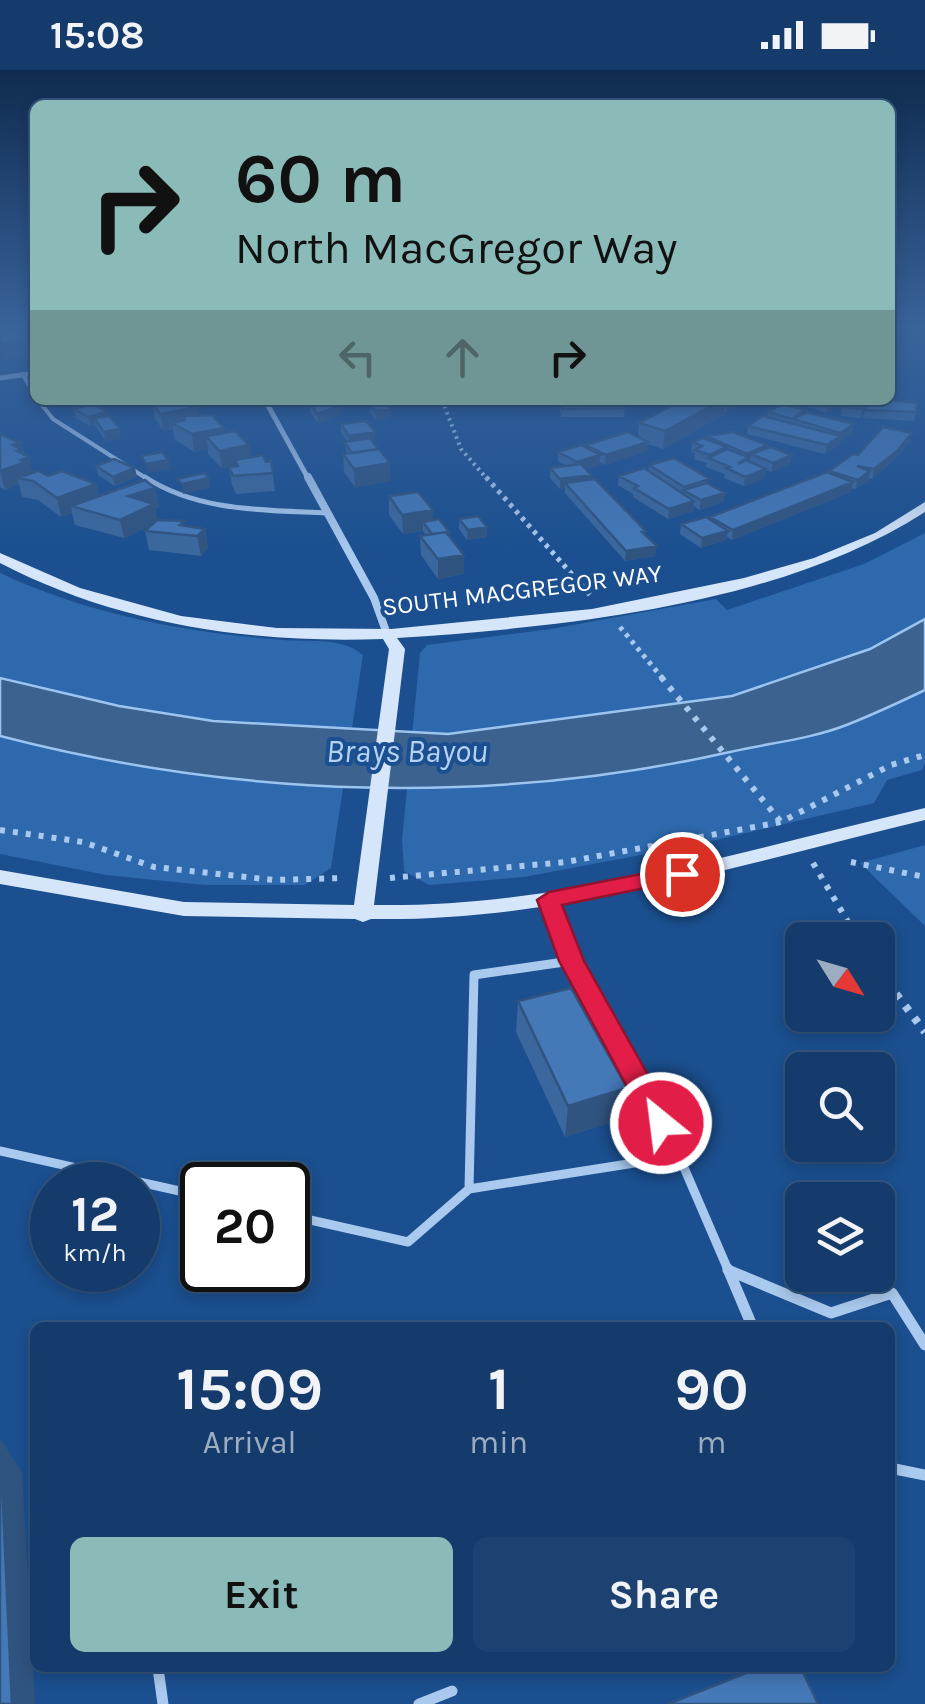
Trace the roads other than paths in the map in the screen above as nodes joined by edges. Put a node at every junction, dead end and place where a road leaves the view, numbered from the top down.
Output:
1 (41, 405) edge
2 (268, 405) edge
3 (925, 506) edge
4 (326, 513) junction
5 (0, 557) edge
6 (388, 634) junction
7 (925, 814) edge
8 (0, 877) edge
9 (549, 900) junction
10 (363, 914) junction
11 (572, 961) junction
12 (0, 1151) edge
13 (679, 1156) junction
14 (469, 1189) junction
15 (180, 1191) edge
16 (310, 1220) edge
17 (728, 1270) junction
18 (750, 1322) edge
19 (925, 1345) edge
20 (895, 1469) edge
21 (925, 1474) edge
22 (159, 1672) edge
23 (452, 1691) dead end
24 (163, 1704) edge
25 (420, 1704) edge

1 - 4 lane
2 - 4 street
3 - 6 main road, SOUTH MACGREGOR WAY
4 - 6 street
5 - 6 main road, SOUTH MACGREGOR WAY
6 - 10 main road
7 - 9 main road
8 - 10 main road
9 - 10 main road
9 - 11 lane
11 - 13 lane
11 - 14 lane
12 - 15 lane
13 - 14 lane
13 - 17 lane
14 - 16 lane
17 - 18 lane
17 - 19 lane
20 - 21 lane
22 - 24 lane
23 - 25 lane

